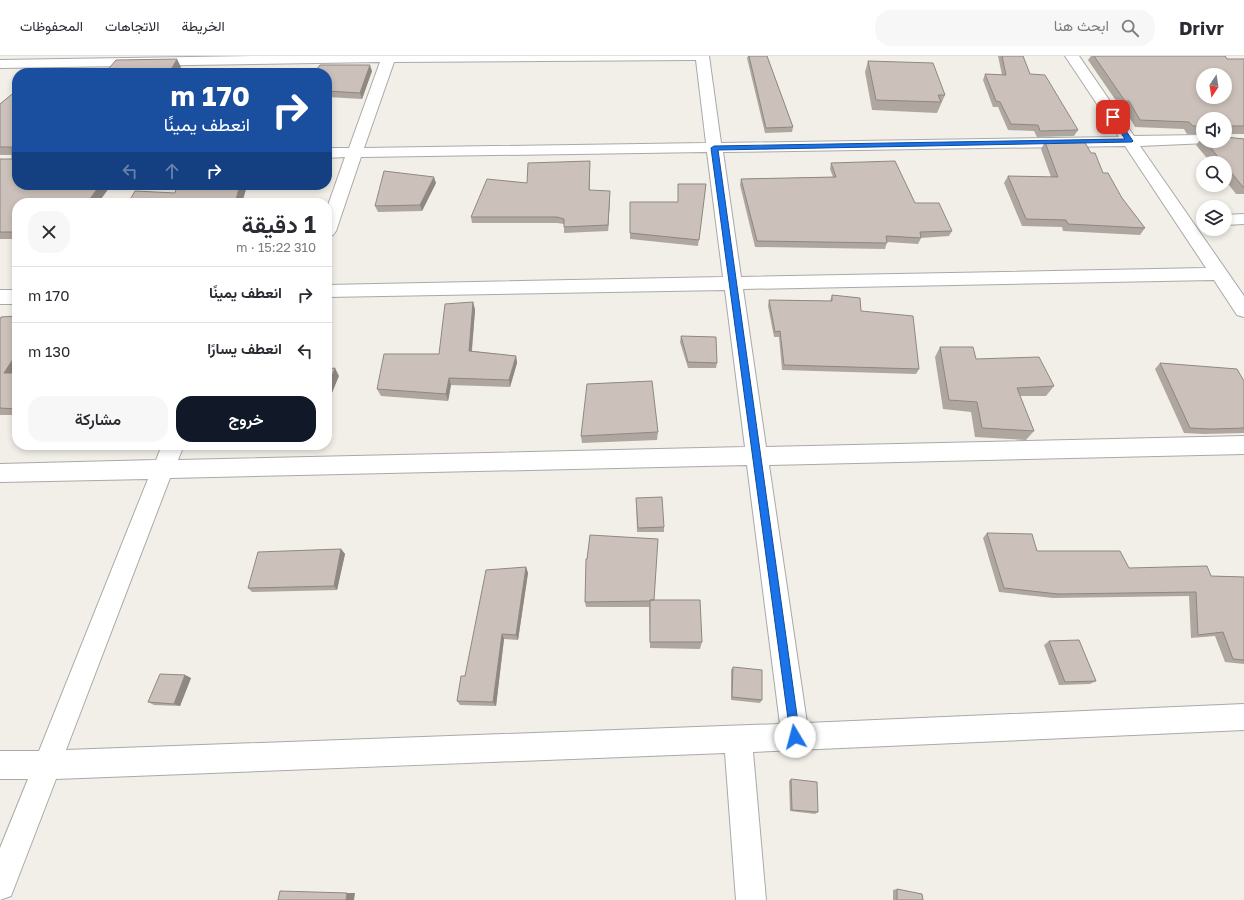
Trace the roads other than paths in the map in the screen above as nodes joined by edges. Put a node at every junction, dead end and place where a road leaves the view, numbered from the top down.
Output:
1 (694, 56) edge
2 (702, 56) edge
3 (1072, 56) edge
4 (389, 57) edge
5 (0, 64) edge
6 (1196, 140) edge
7 (1130, 141) junction
8 (714, 148) junction
9 (355, 152) junction
10 (332, 153) edge
11 (332, 216) edge
12 (1196, 220) edge
13 (1232, 220) edge
14 (1244, 220) edge
15 (1184, 221) junction
16 (1219, 274) junction
17 (732, 282) junction
18 (332, 291) edge
19 (0, 297) edge
20 (12, 297) edge
21 (1244, 310) edge
22 (1244, 445) edge
23 (172, 450) edge
24 (756, 456) junction
25 (163, 469) junction
26 (0, 472) edge
27 (1244, 717) edge
28 (795, 737) junction
29 (738, 739) junction
30 (0, 765) edge
31 (47, 765) junction
32 (0, 885) edge
33 (752, 900) edge

1 - 4 street
2 - 8 street
3 - 7 street
4 - 5 street
4 - 9 street
6 - 7 street
7 - 8 street
7 - 15 street
8 - 9 street
8 - 17 street
9 - 10 street
9 - 11 street
12 - 15 street
13 - 14 street
15 - 16 street
16 - 17 street
16 - 21 street
17 - 18 street
17 - 24 street
19 - 20 street
22 - 24 street
23 - 25 street
24 - 25 street
24 - 28 street
25 - 26 street
25 - 31 street
27 - 28 street
28 - 29 street
29 - 31 street
29 - 33 street
30 - 31 street
31 - 32 street

